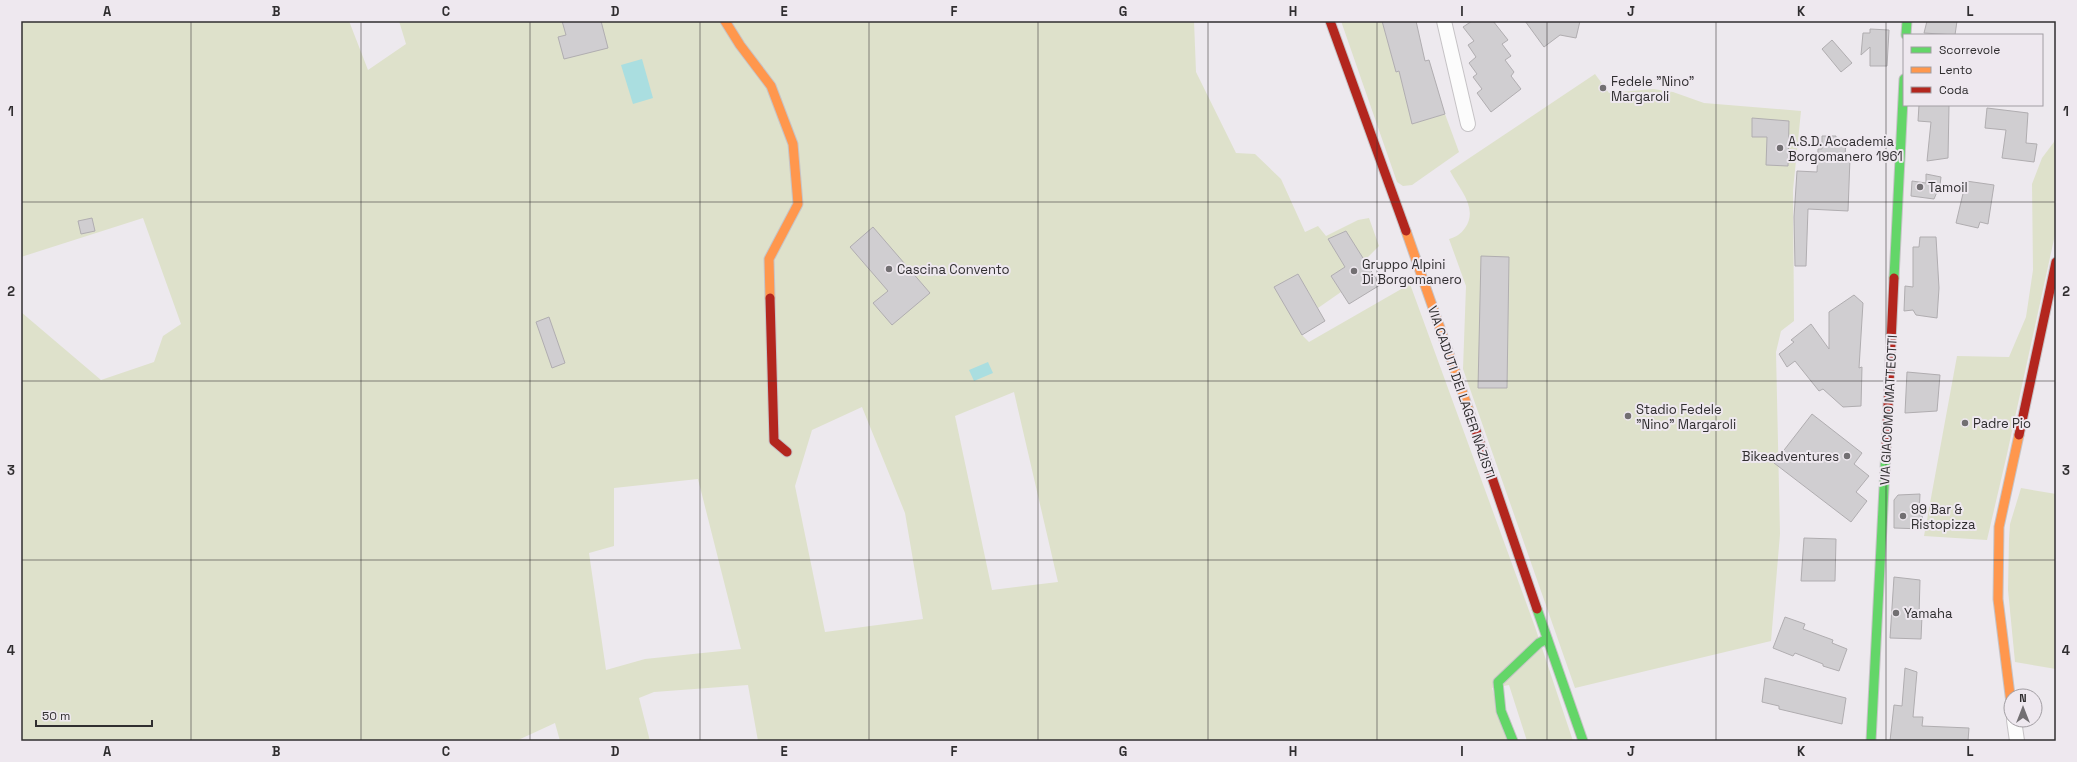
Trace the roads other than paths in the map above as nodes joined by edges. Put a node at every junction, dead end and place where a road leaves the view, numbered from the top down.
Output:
1 (725, 21) edge
2 (1330, 21) edge
3 (1444, 21) edge
4 (1907, 21) edge
5 (1906, 34) edge
6 (1903, 99) edge
7 (1468, 124) dead end
8 (2056, 262) edge
9 (787, 452) dead end
10 (1547, 639) junction
11 (2009, 688) edge
12 (2016, 728) edge
13 (1513, 741) edge
14 (1582, 741) edge
15 (1871, 741) edge
16 (2018, 741) edge

1 - 9 street
2 - 10 street, VIA CADUTI DEI LAGER NAZISTI
3 - 7 street
4 - 5 street
6 - 15 street, VIA GIACOMO MATTEOTTI
8 - 11 street
10 - 13 street
10 - 14 street, VIA CADUTI DEI LAGER NAZISTI
12 - 16 street

